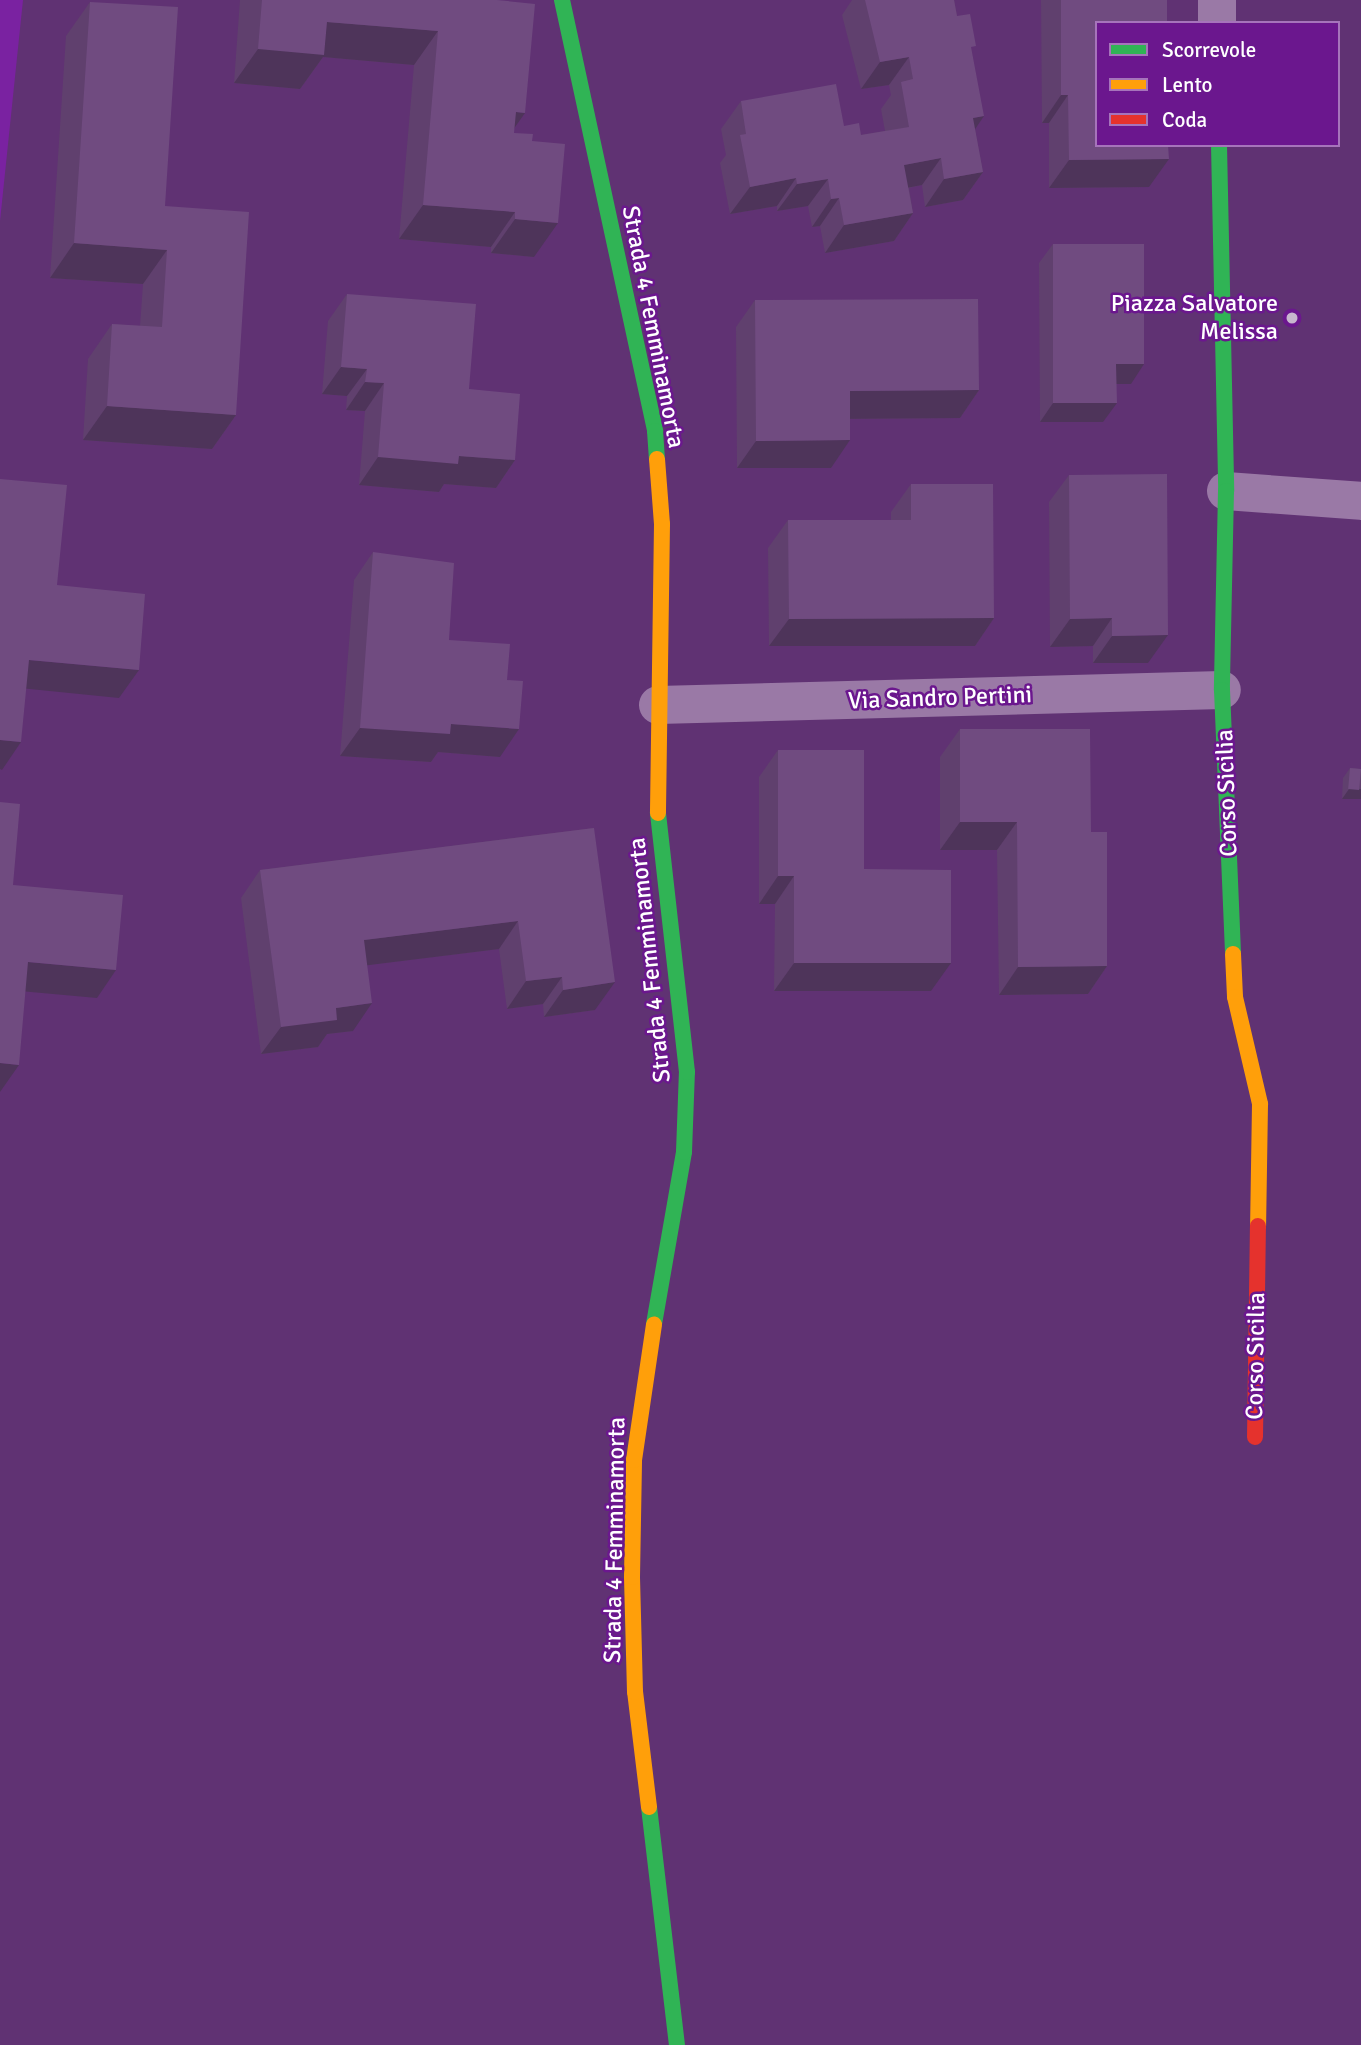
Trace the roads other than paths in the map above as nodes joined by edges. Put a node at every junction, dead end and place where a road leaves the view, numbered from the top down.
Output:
1 (562, 0) edge
2 (1217, 0) edge
3 (1217, 21) edge
4 (1220, 147) edge
5 (1226, 491) junction
6 (1361, 500) edge
7 (1222, 690) junction
8 (658, 705) junction
9 (1255, 1437) dead end
10 (677, 2045) edge

1 - 8 street, Strada 4 Femminamorta
2 - 3 street
4 - 5 street, Corso Sicilia
5 - 6 street
5 - 7 street, Corso Sicilia
7 - 8 street, Via Sandro Pertini
7 - 9 street, Corso Sicilia
8 - 10 street, Strada 4 Femminamorta

